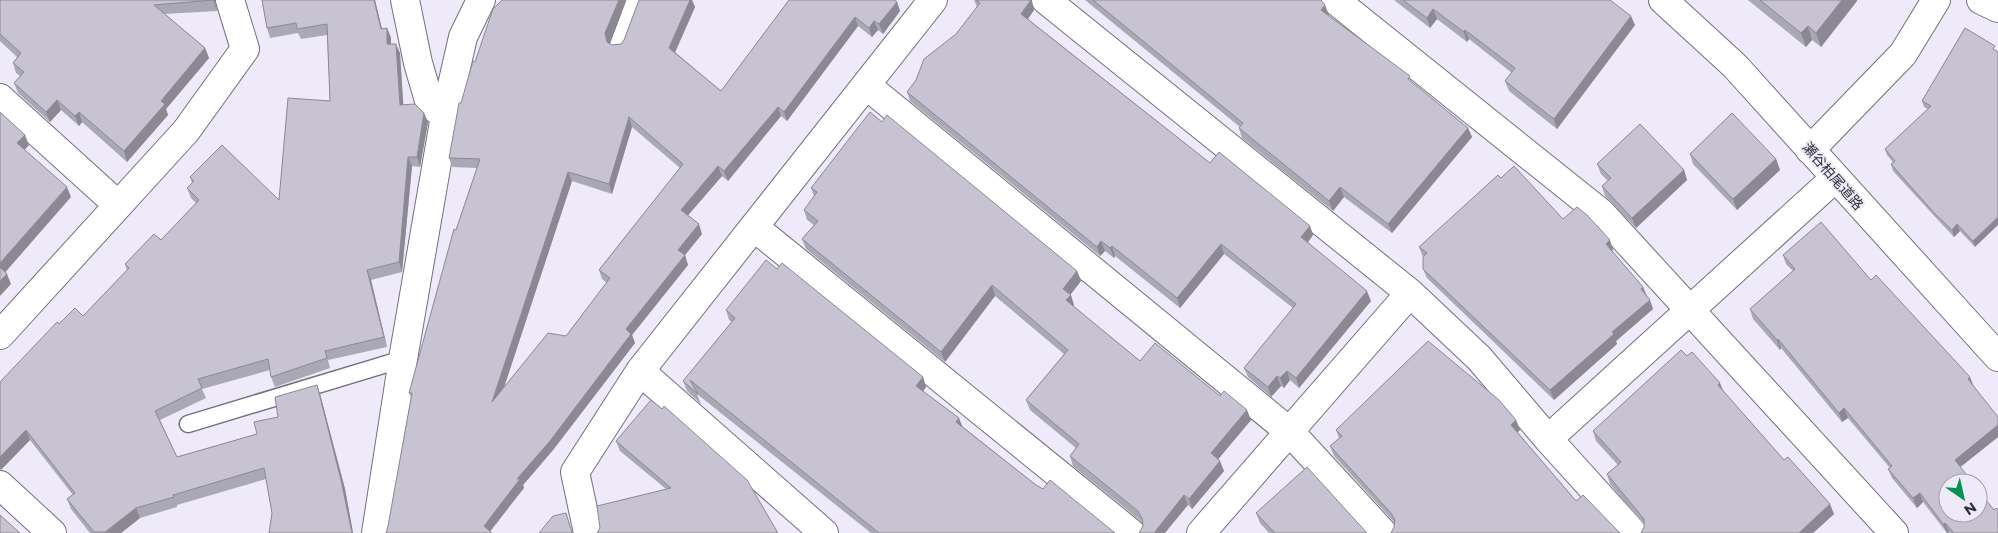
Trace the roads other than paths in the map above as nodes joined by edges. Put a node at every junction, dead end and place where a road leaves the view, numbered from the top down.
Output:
1 (230, 0) edge
2 (405, 0) edge
3 (482, 0) edge
4 (634, 0) edge
5 (933, 0) edge
6 (1046, 0) edge
7 (1335, 0) edge
8 (1663, 0) edge
9 (1936, 0) edge
10 (1981, 0) edge
11 (1998, 8) edge
12 (618, 46) edge
13 (866, 85) junction
14 (0, 98) edge
15 (445, 116) junction
16 (1810, 150) junction
17 (1834, 179) junction
18 (118, 205) junction
19 (754, 227) junction
20 (1410, 293) junction
21 (1690, 310) junction
22 (0, 335) edge
23 (1998, 357) edge
24 (403, 359) junction
25 (640, 371) junction
26 (188, 424) dead end
27 (1290, 432) junction
28 (1548, 439) junction
29 (0, 485) edge
30 (52, 533) edge
31 (376, 533) edge
32 (588, 533) edge
33 (824, 533) edge
34 (1131, 533) edge
35 (1201, 533) edge
36 (1383, 533) edge
37 (1634, 533) edge
38 (1894, 533) edge

1 - 18 street
2 - 15 street
3 - 15 street
4 - 12 lane
5 - 13 street
6 - 20 street
7 - 21 street
8 - 16 street, 瀬谷柏尾道路
9 - 16 street
10 - 11 street
13 - 19 street
13 - 27 street
14 - 18 street
15 - 24 street
16 - 17 street, 瀬谷柏尾道路
17 - 21 street
17 - 23 street, 瀬谷柏尾道路
18 - 22 street
19 - 25 street
19 - 34 street
20 - 27 street
20 - 28 street
21 - 28 street
21 - 38 street
24 - 26 lane
24 - 31 street
25 - 32 street
25 - 33 street
27 - 35 street
27 - 36 street
28 - 37 street
29 - 30 street

